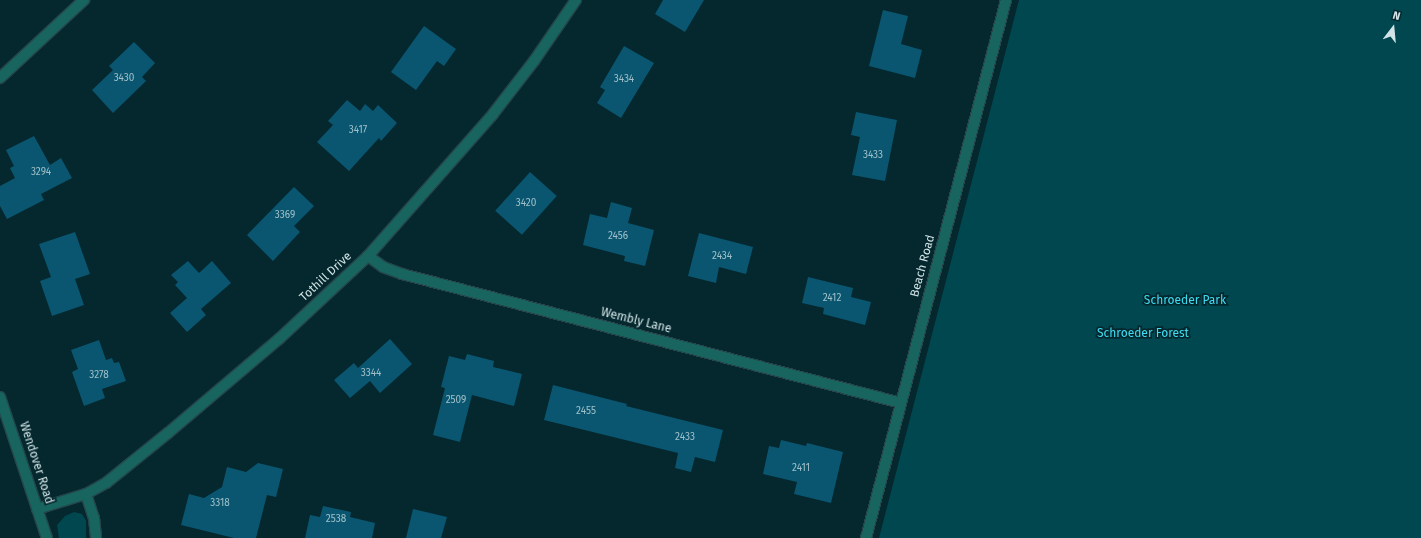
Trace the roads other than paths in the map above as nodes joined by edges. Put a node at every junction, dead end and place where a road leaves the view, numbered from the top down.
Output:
1 (84, 0) edge
2 (576, 0) edge
3 (1006, 0) edge
4 (0, 78) edge
5 (368, 256) junction
6 (0, 397) edge
7 (901, 403) junction
8 (86, 494) junction
9 (37, 508) junction
10 (47, 538) edge
11 (96, 538) edge
12 (866, 538) edge

1 - 4 street
2 - 5 street, Tothill Drive
3 - 7 street, Beach Road
5 - 7 street, Wembly Lane
5 - 8 street, Tothill Drive
6 - 9 street, Wendover Road
7 - 12 street, Beach Road
8 - 9 street, Tothill Drive
8 - 11 street
9 - 10 street, Wendover Road

